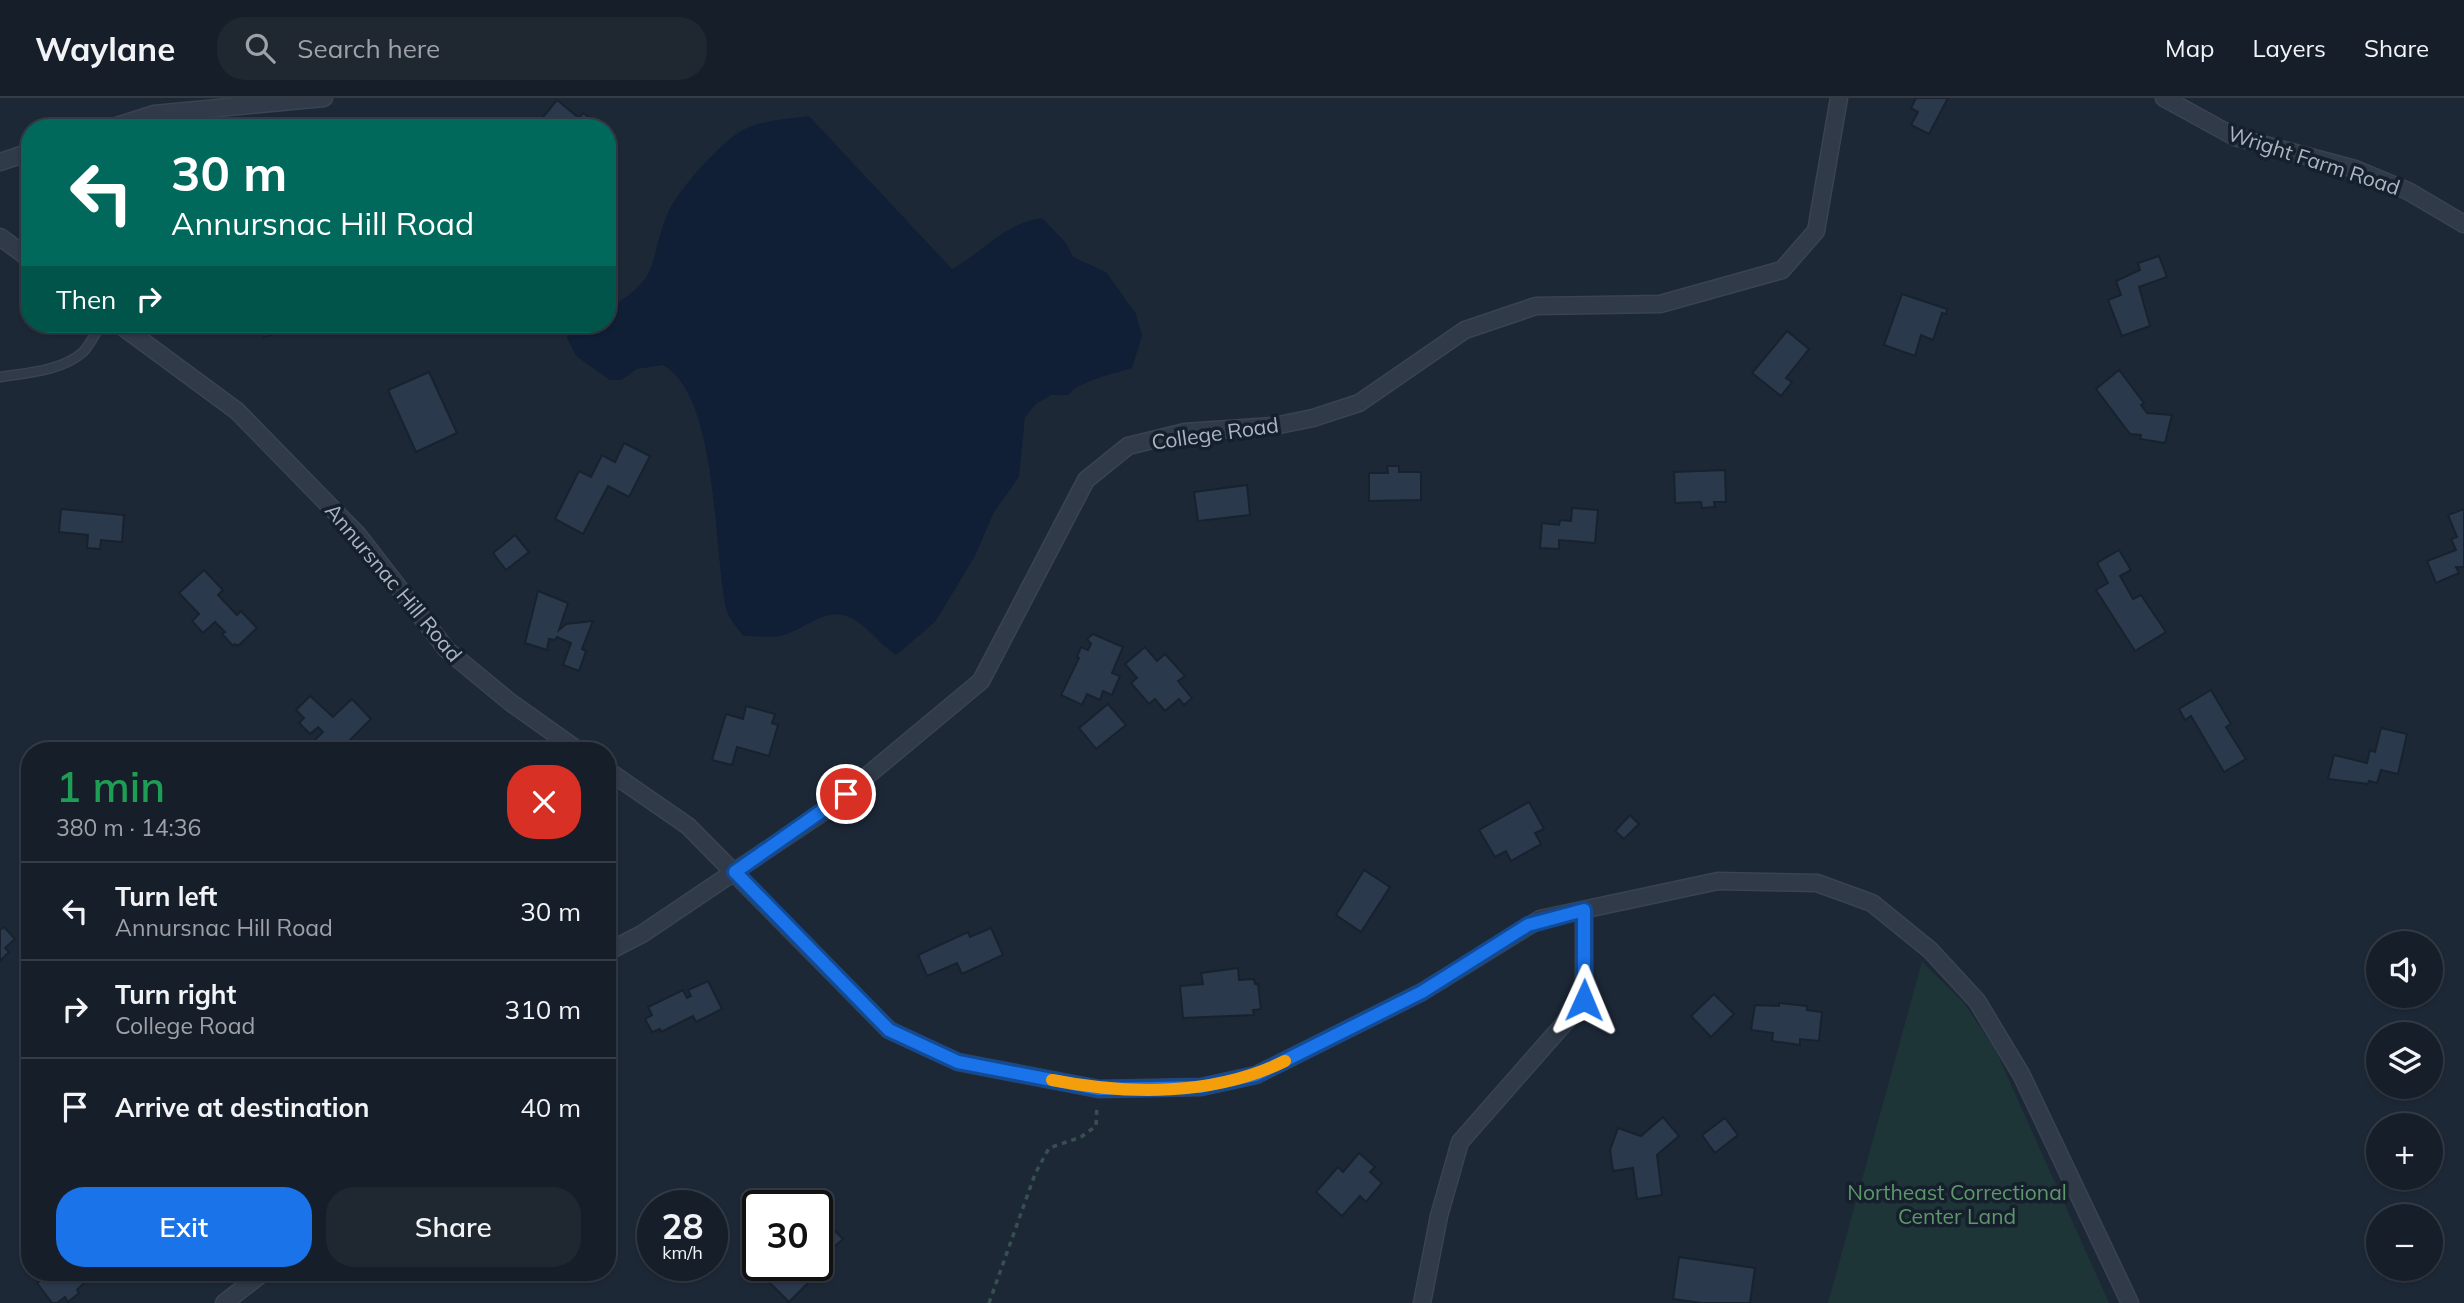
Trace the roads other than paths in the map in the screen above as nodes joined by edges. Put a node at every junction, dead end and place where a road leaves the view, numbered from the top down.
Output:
1 (324, 98) edge
2 (1839, 98) edge
3 (2164, 98) edge
4 (138, 119) edge
5 (21, 155) edge
6 (0, 162) edge
7 (2464, 224) edge
8 (0, 237) edge
9 (21, 252) edge
10 (95, 333) edge
11 (131, 333) edge
12 (0, 377) edge
13 (566, 742) edge
14 (616, 776) edge
15 (735, 872) junction
16 (1584, 910) junction
17 (616, 947) edge
18 (253, 1281) edge
19 (225, 1303) edge
20 (1422, 1303) edge
21 (2130, 1303) edge

1 - 4 street
2 - 15 street, College Road
3 - 7 street, Wright Farm Road
5 - 6 street
8 - 9 street
10 - 12 lane
11 - 13 street, Annursnac Hill Road
14 - 15 street
15 - 16 street
15 - 17 street, College Road
16 - 20 street
16 - 21 street
18 - 19 street

